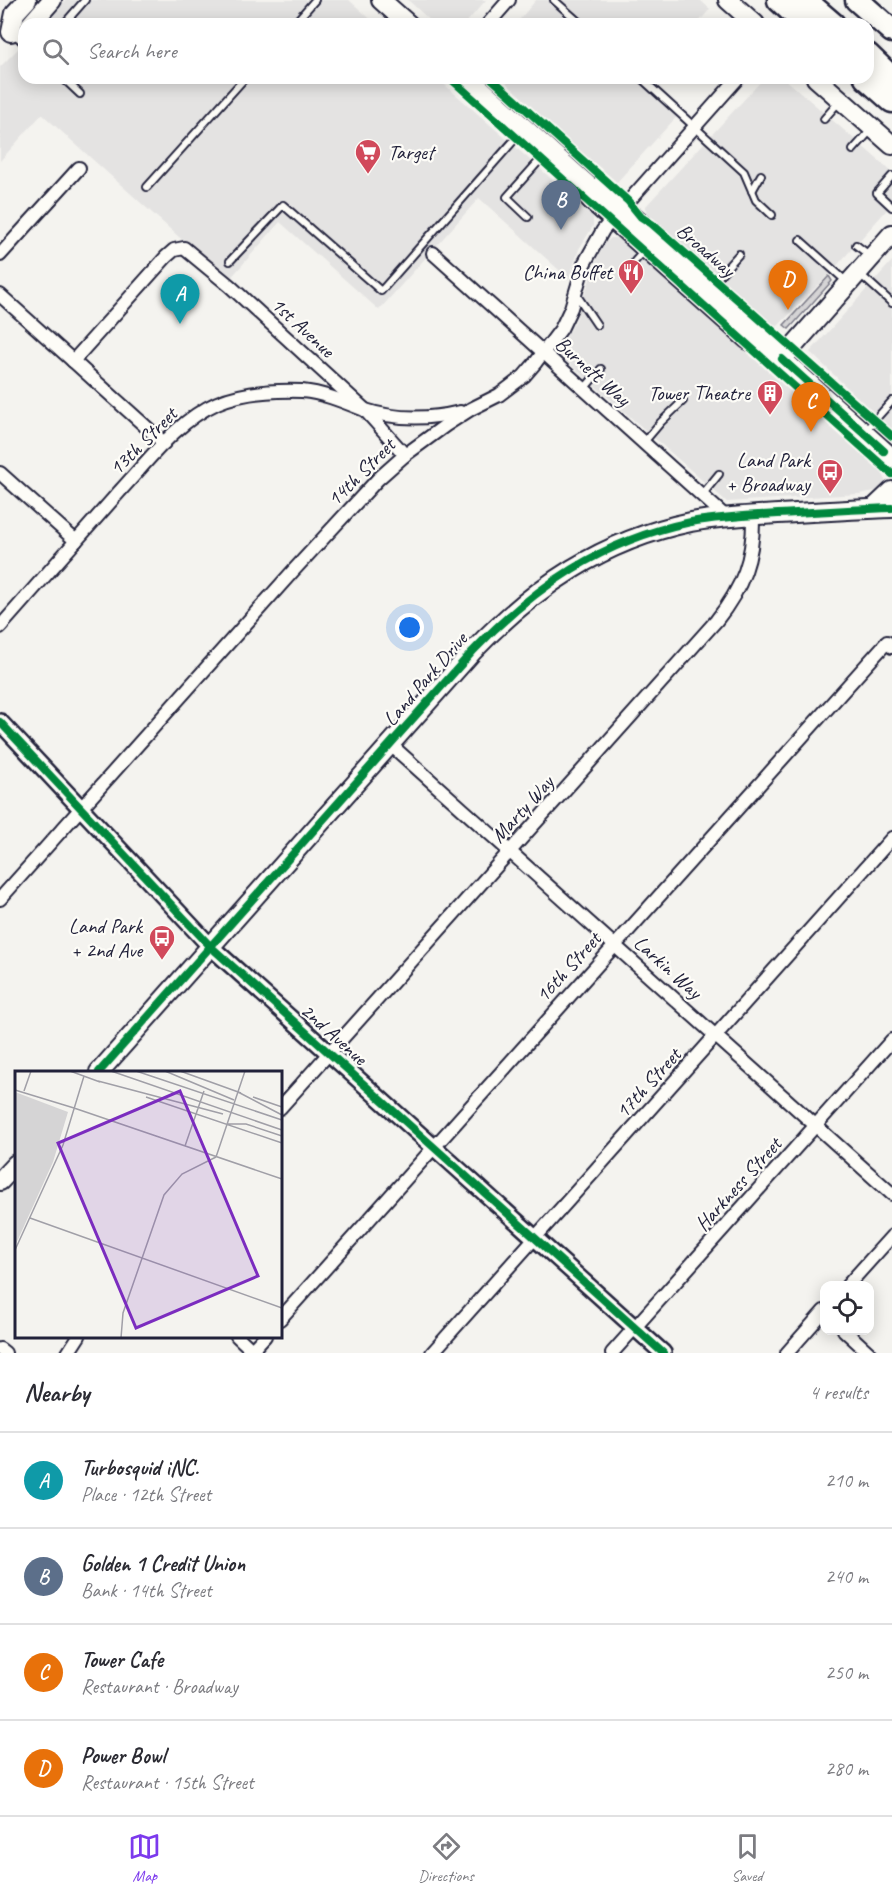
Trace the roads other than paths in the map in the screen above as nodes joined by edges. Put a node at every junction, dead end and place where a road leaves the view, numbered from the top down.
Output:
1 (27, 0) edge
2 (52, 0) edge
3 (85, 0) edge
4 (315, 0) edge
5 (381, 0) edge
6 (509, 0) edge
7 (554, 0) edge
8 (728, 0) edge
9 (779, 0) edge
10 (857, 0) edge
11 (804, 14) edge
12 (36, 18) edge
13 (69, 18) edge
14 (299, 18) edge
15 (401, 18) edge
16 (493, 18) edge
17 (574, 18) edge
18 (748, 18) edge
19 (892, 31) edge
20 (15, 36) edge
21 (874, 61) edge
22 (892, 78) edge
23 (69, 84) edge
24 (240, 84) edge
25 (475, 84) edge
26 (647, 84) edge
27 (733, 84) edge
28 (823, 84) edge
29 (873, 84) edge
30 (80, 94) dead end
31 (841, 100) junction
32 (892, 101) edge
33 (824, 119) dead end
34 (694, 127) junction
35 (872, 128) junction
36 (524, 129) junction
37 (892, 145) edge
38 (853, 150) dead end
39 (549, 151) junction
40 (79, 168) dead end
41 (761, 175) dead end
42 (892, 176) edge
43 (147, 187) dead end
44 (752, 191) junction
45 (892, 207) edge
46 (618, 213) junction
47 (772, 215) dead end
48 (528, 217) dead end
49 (892, 234) edge
50 (800, 240) dead end
51 (856, 245) dead end
52 (433, 253) dead end
53 (739, 254) dead end
54 (0, 255) edge
55 (871, 258) junction
56 (230, 261) dead end
57 (853, 278) junction
58 (712, 284) junction
59 (576, 294) junction
60 (0, 296) edge
61 (892, 303) edge
62 (597, 325) dead end
63 (544, 353) junction
64 (782, 359) junction
65 (73, 361) junction
66 (601, 369) dead end
67 (584, 389) junction
68 (683, 401) dead end
69 (892, 401) edge
70 (364, 409) junction
71 (471, 409) junction
72 (864, 432) junction
73 (644, 442) junction
74 (164, 443) junction
75 (405, 454) junction
76 (890, 458) edge
77 (0, 473) edge
78 (720, 474) dead end
79 (892, 491) edge
80 (702, 495) junction
81 (883, 508) edge
82 (753, 515) junction
83 (728, 518) junction
84 (76, 541) junction
85 (0, 627) edge
86 (890, 644) edge
87 (0, 722) edge
88 (391, 745) junction
89 (81, 809) junction
90 (892, 838) edge
91 (510, 852) junction
92 (0, 899) edge
93 (614, 945) junction
94 (211, 948) junction
95 (716, 1035) junction
96 (892, 1040) edge
97 (329, 1054) junction
98 (100, 1071) edge
99 (282, 1106) edge
100 (816, 1125) junction
101 (432, 1147) junction
102 (15, 1165) edge
103 (0, 1181) edge
104 (892, 1194) edge
105 (892, 1236) edge
106 (535, 1238) junction
107 (852, 1281) edge
108 (282, 1316) edge
109 (820, 1316) edge
110 (635, 1328) junction
111 (849, 1335) edge
112 (78, 1338) edge
113 (239, 1338) edge
114 (264, 1338) edge
115 (0, 1349) edge
116 (254, 1352) edge
117 (5, 1353) edge
118 (68, 1353) edge
119 (432, 1353) edge
120 (612, 1353) edge
121 (663, 1353) edge
122 (787, 1353) edge
123 (869, 1353) edge

1 - 20 main road
2 - 12 main road
3 - 13 lane
4 - 14 lane
5 - 15 main road
6 - 16 street
7 - 17 lane
8 - 18 main road
9 - 11 highway
10 - 19 highway
21 - 22 highway
23 - 30 lane
24 - 43 lane
25 - 36 main road, Broadway
26 - 34 lane
27 - 34 street, 14th Street
28 - 31 main road
29 - 32 highway
31 - 33 lane
31 - 35 main road
34 - 44 lane
34 - 46 street, 14th Street
35 - 37 main road
35 - 38 lane
36 - 39 main road, Broadway
36 - 56 lane
39 - 46 main road, Broadway
39 - 48 lane
40 - 54 street
41 - 44 lane
42 - 45 lane
44 - 47 lane
46 - 58 main road, Broadway
46 - 59 street, 14th Street
46 - 64 main road, Broadway
49 - 55 main road
50 - 57 lane
51 - 55 lane
52 - 63 street, Burnett Way
53 - 58 lane
55 - 57 main road
57 - 61 lane
57 - 64 main road
58 - 64 main road, Broadway
59 - 62 lane
59 - 63 street, 14th Street
60 - 65 street
63 - 67 street, Burnett Way
63 - 71 street, 14th Street
64 - 72 main road, Broadway
65 - 70 street, 1st Avenue
65 - 74 street
66 - 67 lane
67 - 73 street, Burnett Way
68 - 73 lane
69 - 72 lane
70 - 71 street, 13th Street
70 - 74 street, 13th Street
70 - 75 street, 1st Avenue
71 - 75 street, 14th Street
72 - 76 main road, Broadway
73 - 80 street, Burnett Way
74 - 84 street, 13th Street
75 - 89 street, 14th Street
77 - 84 street
78 - 80 lane
79 - 81 main road
80 - 83 street, Burnett Way
81 - 82 main road, Land Park Drive
82 - 83 main road, Land Park Drive
82 - 91 street, Marty Way
83 - 88 main road, Land Park Drive
84 - 85 street, 13th Street
86 - 93 street, 16th Street
87 - 89 street, 2nd Avenue
88 - 91 street, Larkin Way
88 - 94 main road, Land Park Drive
89 - 92 street, 14th Street
89 - 94 street, 2nd Avenue
90 - 95 street, 17th Street
91 - 93 street, Larkin Way
91 - 97 street, Marty Way
93 - 95 street, Larkin Way
93 - 101 street, 16th Street
94 - 97 street, 2nd Avenue
94 - 98 main road, Land Park Drive
95 - 100 street, Larkin Way
95 - 106 street, 17th Street
96 - 100 street, Harkness Street
97 - 99 street, Marty Way
97 - 101 street, 2nd Avenue
100 - 104 street, Larkin Way
100 - 110 street, Harkness Street
101 - 106 street, 2nd Avenue
101 - 108 street, 16th Street
102 - 103 main road
105 - 107 street
106 - 110 street, 2nd Avenue
106 - 119 street, 17th Street
109 - 122 street
110 - 120 street, Harkness Street
110 - 121 street, 2nd Avenue
111 - 123 street
112 - 118 street
113 - 116 street
114 - 116 street
115 - 117 street

